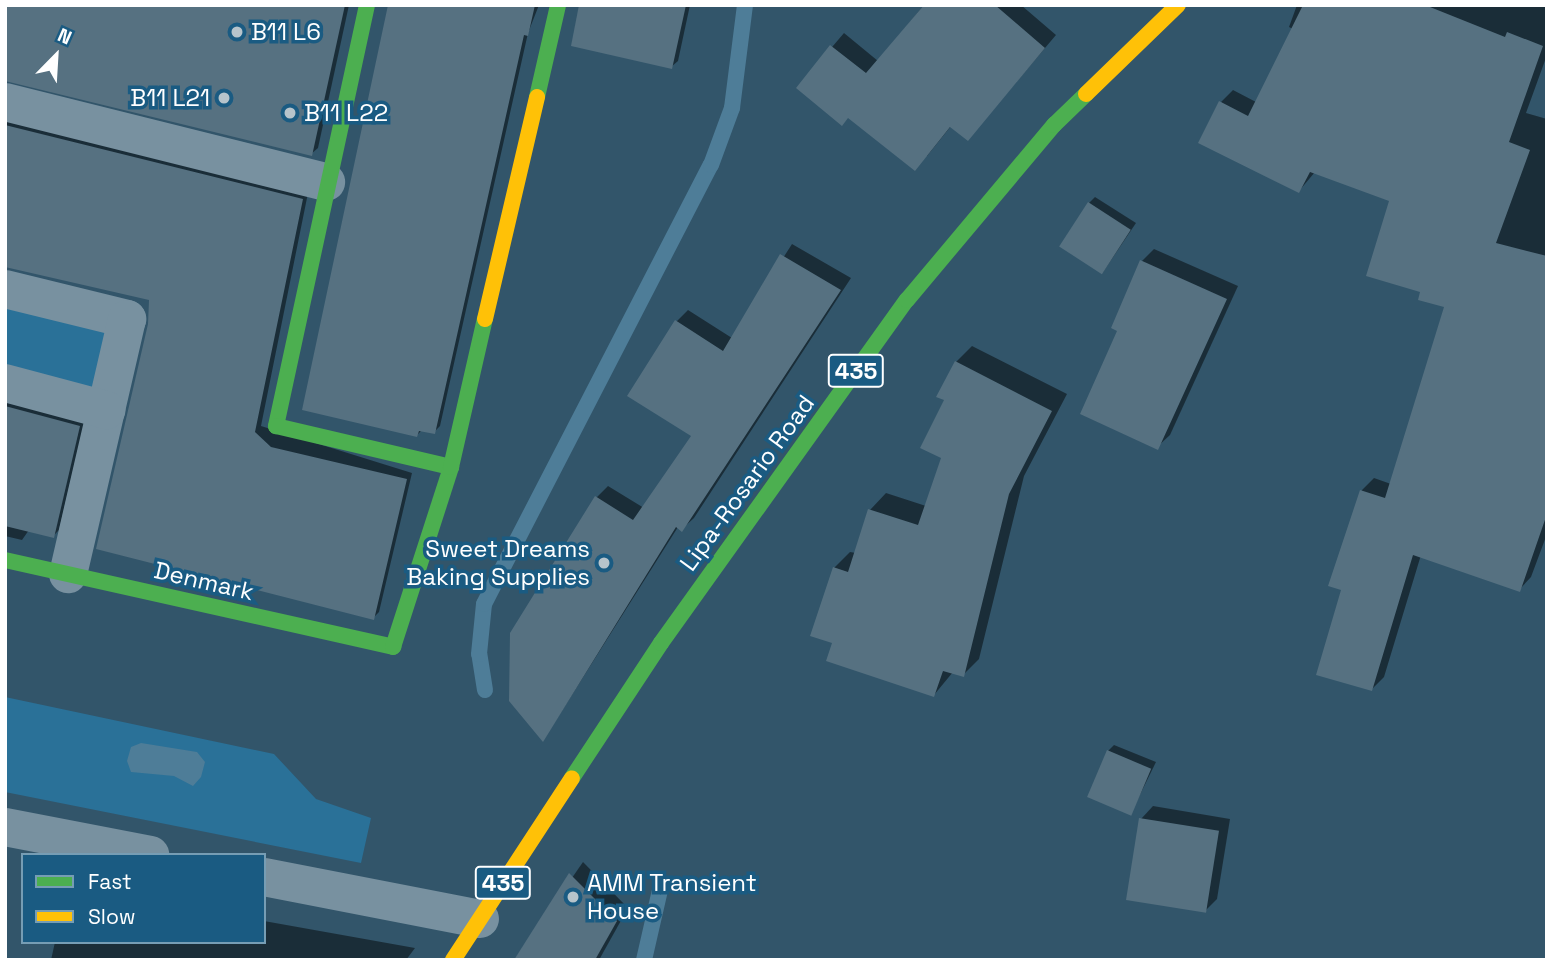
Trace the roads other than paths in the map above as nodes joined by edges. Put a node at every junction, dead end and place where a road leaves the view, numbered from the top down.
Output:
1 (368, 5) edge
2 (558, 5) edge
3 (1178, 5) edge
4 (5, 103) edge
5 (326, 182) junction
6 (5, 289) edge
7 (5, 383) edge
8 (106, 410) junction
9 (451, 467) junction
10 (5, 560) edge
11 (68, 574) junction
12 (5, 827) edge
13 (140, 853) edge
14 (266, 877) edge
15 (480, 919) junction
16 (453, 960) edge

1 - 5 street
2 - 9 street
3 - 15 street, Lipa-Rosario Road / 435
4 - 5 street
5 - 9 street
6 - 8 street
7 - 8 street
8 - 11 street
9 - 11 street, Denmark
10 - 11 street, Denmark
12 - 13 street
14 - 15 street
15 - 16 street, Lipa-Rosario Road / 435

